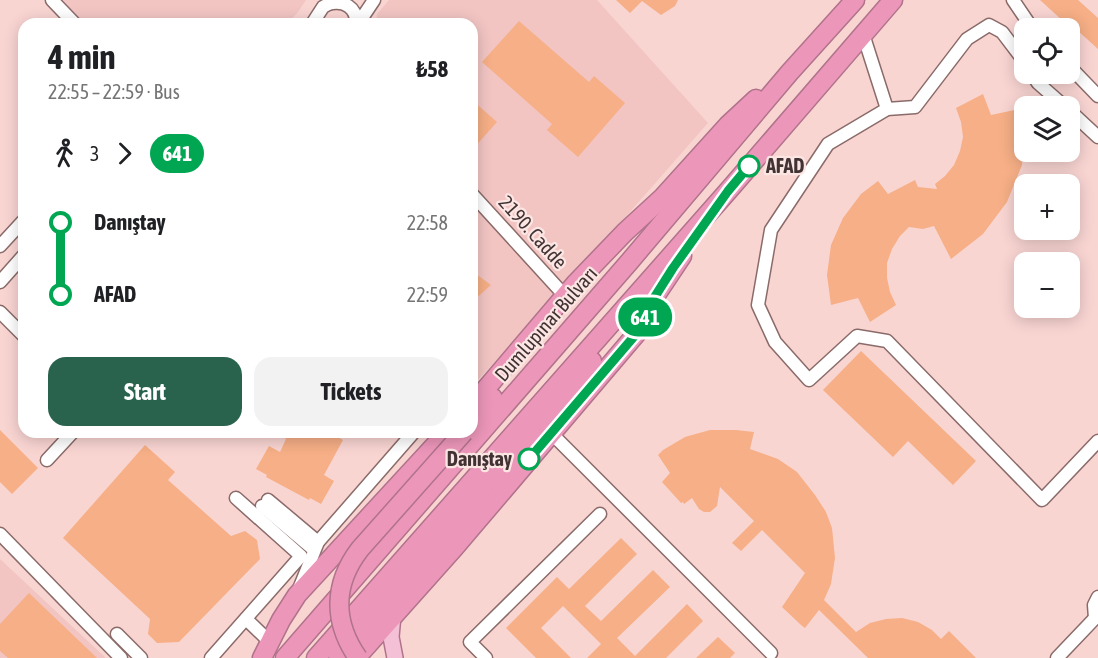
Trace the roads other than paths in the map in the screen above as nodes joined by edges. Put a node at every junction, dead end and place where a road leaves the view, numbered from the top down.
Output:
1 (52, 0) edge
2 (374, 0) edge
3 (855, 0) edge
4 (893, 0) edge
5 (1013, 0) edge
6 (326, 8) edge
7 (69, 18) edge
8 (356, 18) edge
9 (361, 18) edge
10 (1025, 18) edge
11 (863, 34) junction
12 (1014, 48) edge
13 (790, 72) junction
14 (1080, 77) edge
15 (1039, 84) edge
16 (1053, 96) edge
17 (1098, 96) edge
18 (887, 109) junction
19 (1080, 120) edge
20 (1098, 137) edge
21 (728, 191) junction
22 (662, 198) junction
23 (478, 201) edge
24 (18, 226) edge
25 (0, 246) edge
26 (0, 262) edge
27 (18, 262) edge
28 (10, 271) junction
29 (0, 282) edge
30 (565, 296) junction
31 (626, 304) junction
32 (0, 312) edge
33 (18, 330) edge
34 (478, 402) edge
35 (478, 403) edge
36 (551, 433) junction
37 (478, 436) edge
38 (67, 438) edge
39 (409, 438) edge
40 (441, 438) edge
41 (459, 438) edge
42 (476, 438) edge
43 (1098, 441) edge
44 (46, 460) dead end
45 (236, 498) dead end
46 (265, 503) dead end
47 (600, 514) dead end
48 (0, 534) edge
49 (316, 546) junction
50 (297, 595) junction
51 (1098, 597) edge
52 (393, 615) junction
53 (1097, 618) edge
54 (246, 619) junction
55 (117, 634) dead end
56 (267, 650) edge
57 (771, 653) dead end
58 (121, 658) edge
59 (141, 658) edge
60 (211, 658) edge
61 (285, 658) edge
62 (316, 658) edge
63 (338, 658) edge
64 (357, 658) edge
65 (395, 658) edge
66 (486, 658) edge
67 (1057, 658) edge

1 - 7 street
2 - 9 street
3 - 13 highway, Dumlupınar Bulvarı
4 - 11 highway
5 - 10 street
6 - 8 street
11 - 18 street
11 - 21 highway
12 - 18 street
13 - 22 highway, Dumlupınar Bulvarı
13 - 37 highway, Dumlupınar Bulvarı
14 - 17 street
15 - 16 street
18 - 43 street
19 - 20 street
21 - 31 highway
21 - 36 highway
22 - 30 highway, Dumlupınar Bulvarı
22 - 35 highway
23 - 30 street, 2190. Cadde
24 - 25 street
26 - 28 street
27 - 28 street
28 - 29 street
30 - 34 highway, Dumlupınar Bulvarı
31 - 62 highway
31 - 63 highway
32 - 33 street
36 - 52 highway
36 - 57 street
38 - 44 street
39 - 49 street
40 - 50 highway
41 - 64 highway, bridge
42 - 61 highway, Dumlupınar Bulvarı
45 - 54 street
46 - 49 street
47 - 66 street
48 - 58 street
49 - 50 street
50 - 56 highway
51 - 53 street
52 - 64 highway
52 - 65 main road
53 - 67 street
54 - 56 street
54 - 60 street
55 - 59 street

